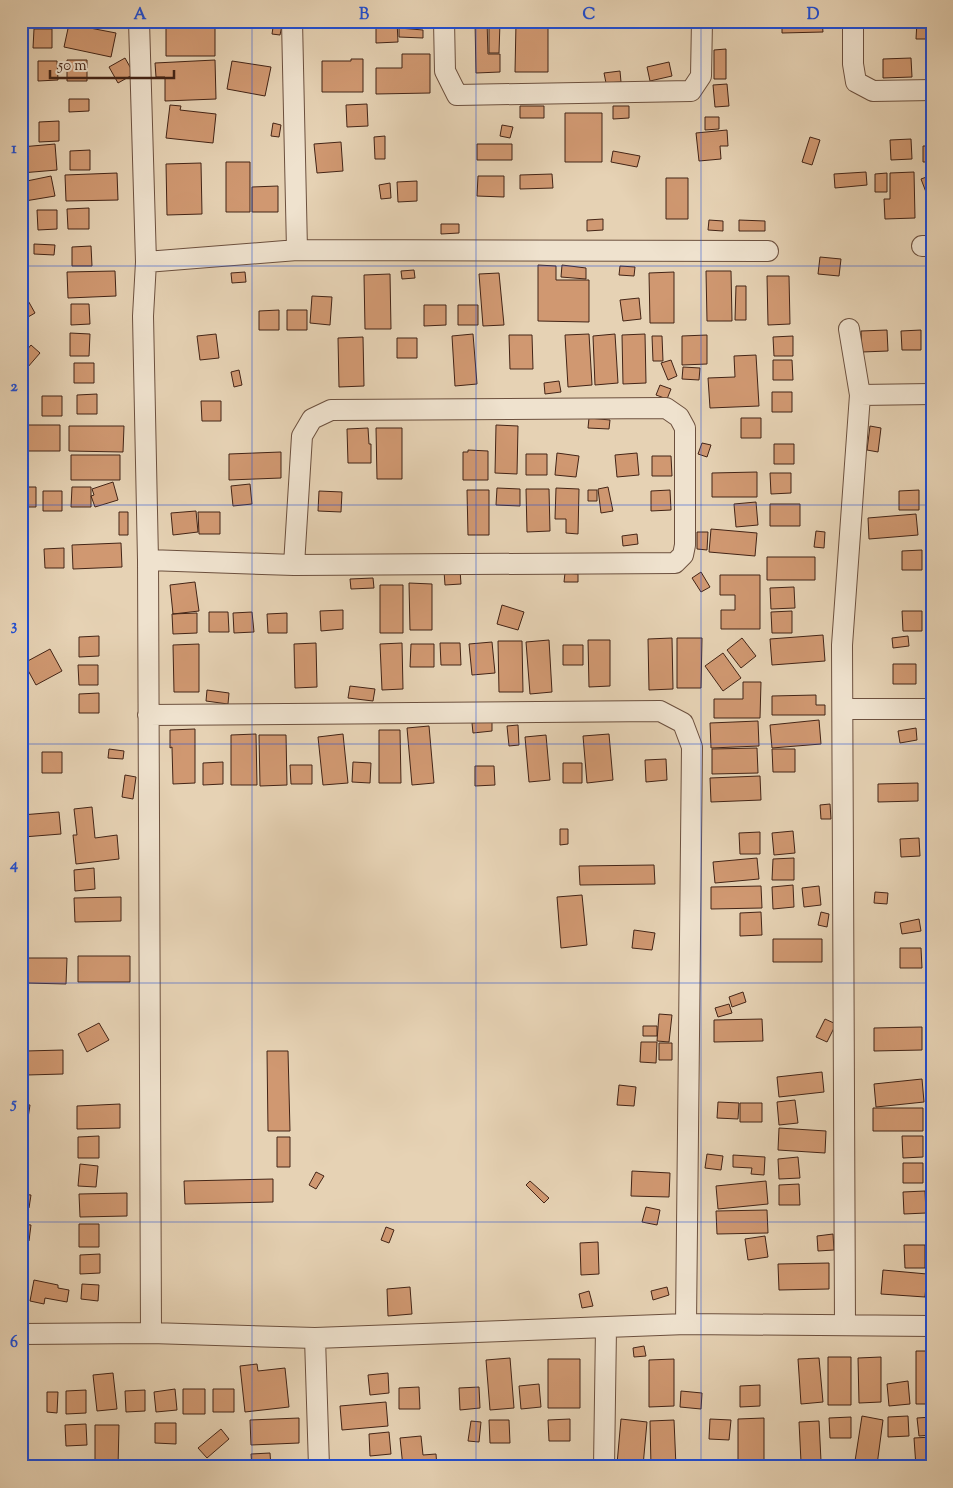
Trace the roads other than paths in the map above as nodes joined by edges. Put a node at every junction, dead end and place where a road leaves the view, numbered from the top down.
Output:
1 (139, 21) edge
2 (292, 21) edge
3 (444, 21) edge
4 (702, 21) edge
5 (852, 21) edge
6 (932, 90) edge
7 (297, 250) junction
8 (768, 251) dead end
9 (146, 262) junction
10 (849, 329) dead end
11 (932, 394) edge
12 (860, 395) junction
13 (148, 560) junction
14 (294, 565) junction
15 (843, 709) junction
16 (932, 709) edge
17 (148, 715) junction
18 (686, 1324) junction
19 (845, 1326) junction
20 (932, 1326) edge
21 (606, 1328) junction
22 (151, 1333) junction
23 (21, 1334) edge
24 (314, 1338) junction
25 (319, 1467) edge
26 (604, 1467) edge

1 - 9 street
2 - 7 street
3 - 4 street
5 - 6 street
7 - 8 street
7 - 9 street
9 - 13 street
10 - 12 street
11 - 12 street
12 - 15 street
13 - 14 street
13 - 17 street
14 - 14 street
15 - 16 street
15 - 19 street
17 - 18 street
17 - 22 street
18 - 19 street
18 - 21 street
19 - 20 street
21 - 24 street
21 - 26 street
22 - 23 street
22 - 24 street
24 - 25 street

